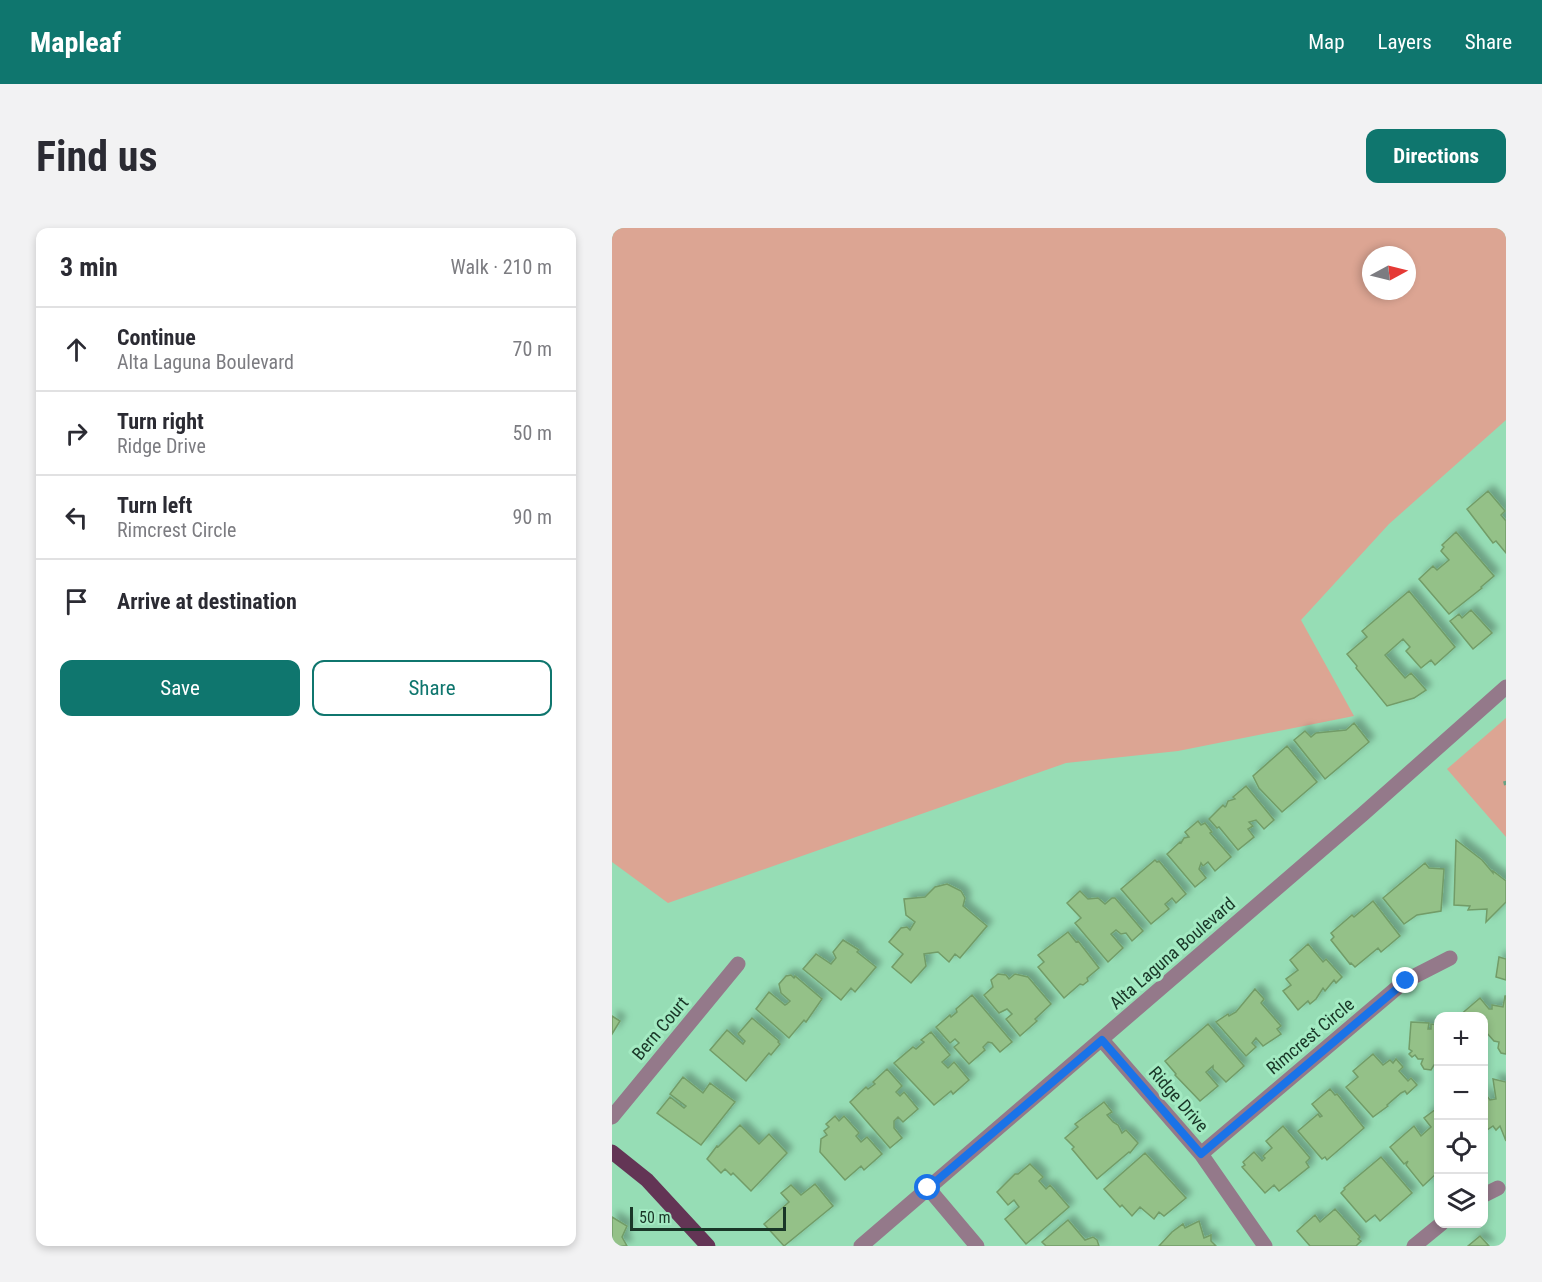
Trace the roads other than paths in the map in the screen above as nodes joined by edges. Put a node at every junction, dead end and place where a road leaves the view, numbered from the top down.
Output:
1 (1506, 687) edge
2 (1450, 958) dead end
3 (738, 964) dead end
4 (1102, 1040) junction
5 (612, 1117) edge
6 (612, 1152) edge
7 (1201, 1154) junction
8 (928, 1188) junction
9 (1498, 1188) dead end
10 (1488, 1193) edge
11 (1436, 1228) edge
12 (708, 1246) edge
13 (861, 1246) edge
14 (977, 1246) edge
15 (1265, 1246) edge
16 (1414, 1246) edge

1 - 4 street, Alta Laguna Boulevard
2 - 7 street, Rimcrest Circle
3 - 5 street, Bern Court
4 - 7 street, Ridge Drive
4 - 8 street, Alta Laguna Boulevard
6 - 12 main road
7 - 15 street, Ridge Drive
8 - 13 street, Alta Laguna Boulevard
8 - 14 street
9 - 10 street
11 - 16 street

